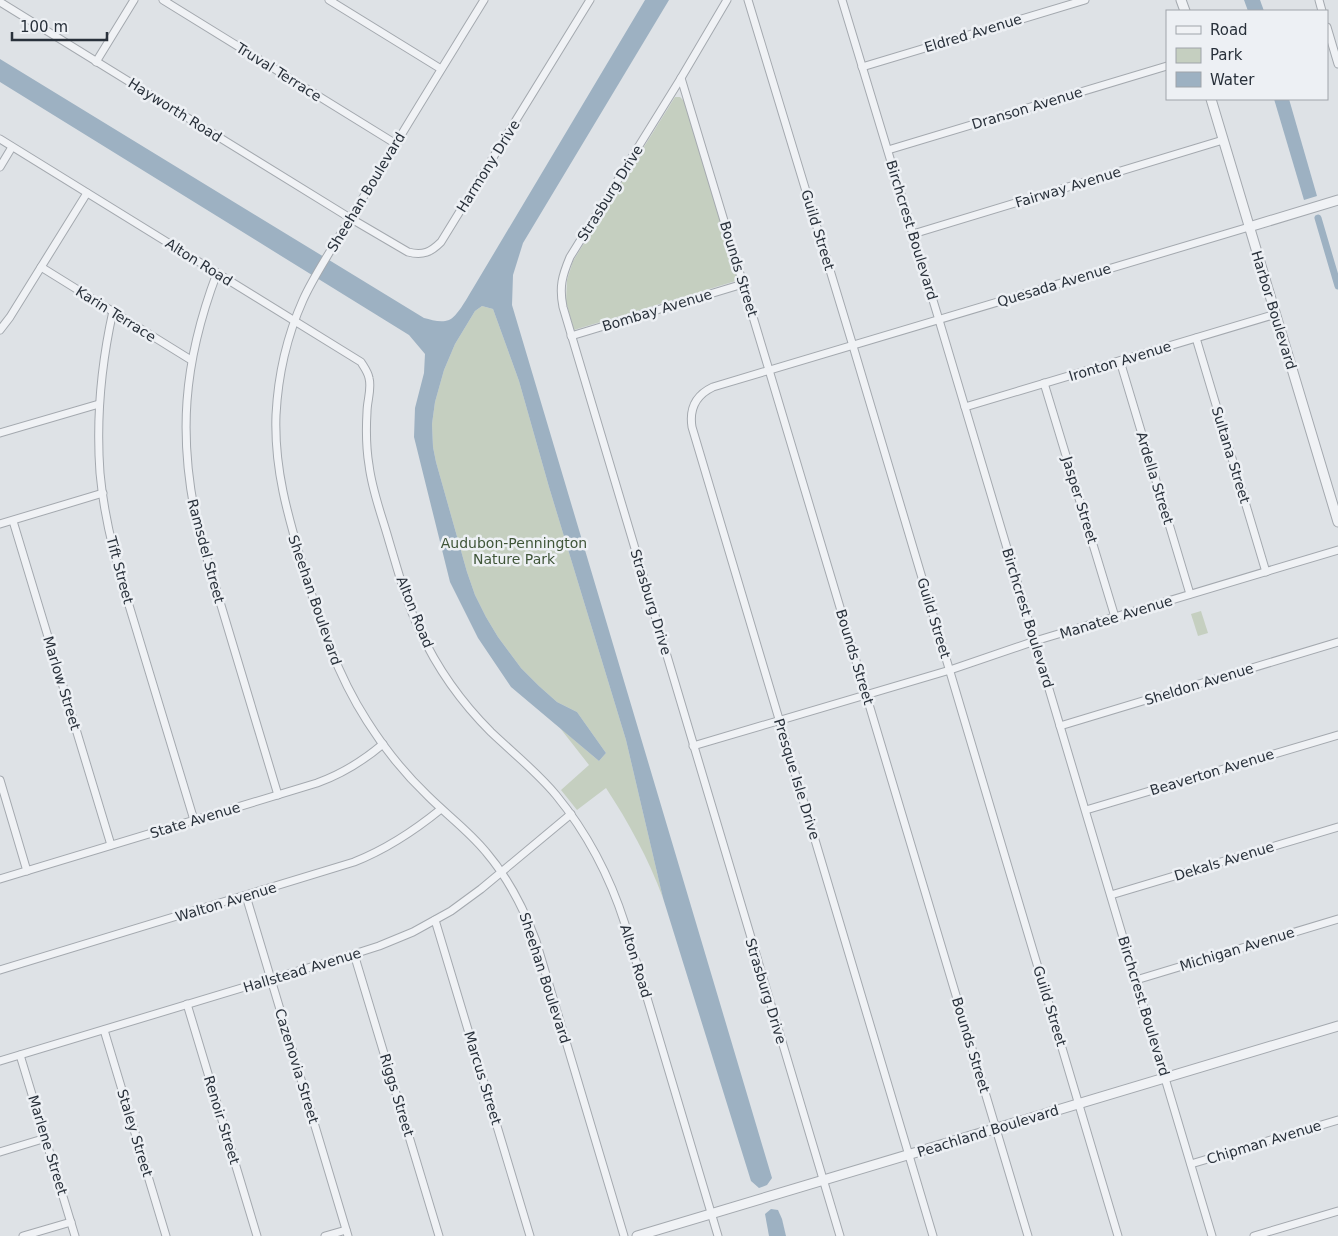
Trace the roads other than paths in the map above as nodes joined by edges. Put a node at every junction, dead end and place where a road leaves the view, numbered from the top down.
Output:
1 (134, 0) edge
2 (163, 0) edge
3 (329, 0) edge
4 (484, 0) edge
5 (590, 0) edge
6 (727, 0) edge
7 (748, 0) edge
8 (842, 0) edge
9 (1085, 0) edge
10 (0, 2) edge
11 (1328, 30) edge
12 (96, 62) junction
13 (1338, 64) edge
14 (1166, 66) edge
15 (862, 67) junction
16 (441, 69) junction
17 (681, 78) junction
18 (1211, 100) edge
19 (0, 139) edge
20 (1224, 140) junction
21 (396, 144) junction
22 (12, 147) junction
23 (888, 150) junction
24 (0, 167) edge
25 (87, 193) junction
26 (1338, 200) edge
27 (350, 218) junction
28 (1249, 227) junction
29 (913, 234) junction
30 (41, 267) junction
31 (217, 273) junction
32 (743, 284) junction
33 (113, 311) junction
34 (1276, 314) junction
35 (939, 320) junction
36 (295, 321) junction
37 (0, 330) edge
38 (571, 336) junction
39 (1196, 338) junction
40 (853, 346) junction
41 (191, 360) junction
42 (1120, 361) junction
43 (769, 370) junction
44 (1044, 383) junction
45 (99, 404) junction
46 (965, 407) junction
47 (0, 433) edge
48 (103, 494) junction
49 (13, 521) junction
50 (1338, 522) edge
51 (0, 524) edge
52 (1338, 550) edge
53 (1266, 572) junction
54 (1190, 594) junction
55 (1115, 617) junction
56 (1035, 641) junction
57 (1338, 642) edge
58 (950, 670) junction
59 (866, 694) junction
60 (780, 720) junction
61 (1060, 726) junction
62 (1338, 734) edge
63 (383, 744) junction
64 (693, 746) junction
65 (0, 780) edge
66 (278, 795) junction
67 (441, 809) junction
68 (1086, 810) junction
69 (571, 814) junction
70 (194, 820) junction
71 (1338, 827) edge
72 (111, 846) junction
73 (27, 870) junction
74 (502, 872) junction
75 (0, 879) edge
76 (1111, 895) junction
77 (246, 896) junction
78 (1338, 919) edge
79 (435, 920) junction
80 (354, 954) junction
81 (0, 970) edge
82 (271, 979) junction
83 (1136, 980) junction
84 (188, 1004) junction
85 (1338, 1026) edge
86 (104, 1030) junction
87 (20, 1055) junction
88 (0, 1061) edge
89 (1165, 1077) junction
90 (1079, 1103) junction
91 (1338, 1120) edge
92 (995, 1128) junction
93 (46, 1138) junction
94 (0, 1152) edge
95 (909, 1154) junction
96 (1191, 1164) junction
97 (823, 1180) junction
98 (1338, 1211) edge
99 (712, 1214) junction
100 (71, 1222) junction
101 (347, 1233) edge
102 (23, 1236) edge
103 (75, 1236) edge
104 (166, 1236) edge
105 (257, 1236) edge
106 (325, 1236) edge
107 (439, 1236) edge
108 (530, 1236) edge
109 (624, 1236) edge
110 (638, 1236) edge
111 (718, 1236) edge
112 (840, 1236) edge
113 (933, 1236) edge
114 (1028, 1236) edge
115 (1118, 1236) edge
116 (1212, 1236) edge
117 (1254, 1236) edge

1 - 12 street
2 - 21 street, Truval Terrace
3 - 16 street
4 - 16 street, Sheehan Boulevard
5 - 27 street, Harmony Drive
6 - 17 street, Strasburg Drive
7 - 40 street, Guild Street
8 - 15 street, Birchcrest Boulevard
9 - 15 street, Eldred Avenue
10 - 12 street, Hayworth Road
11 - 13 street
12 - 27 street, Hayworth Road
14 - 23 street, Dranson Avenue
15 - 23 street, Birchcrest Boulevard
16 - 21 street, Sheehan Boulevard
17 - 32 street, Bounds Street
17 - 38 street, Strasburg Drive
18 - 20 street, Harbor Boulevard
19 - 22 street, Alton Road
20 - 28 street, Harbor Boulevard
20 - 29 street, Fairway Avenue
21 - 27 street, Sheehan Boulevard
22 - 24 street
22 - 25 street, Alton Road
23 - 29 street, Birchcrest Boulevard
25 - 30 street
25 - 31 street, Alton Road
26 - 28 street, Quesada Avenue
27 - 36 street, Sheehan Boulevard
28 - 34 street, Harbor Boulevard
28 - 35 street, Quesada Avenue
29 - 35 street, Birchcrest Boulevard
30 - 33 street, Karin Terrace
30 - 37 street
31 - 36 street, Alton Road
31 - 41 street, Ramsdel Street
32 - 38 street, Bombay Avenue
32 - 43 street, Bounds Street
33 - 41 street, Karin Terrace
33 - 45 street, Tift Street
34 - 39 street, Ironton Avenue
34 - 50 street, Harbor Boulevard
35 - 40 street, Quesada Avenue
35 - 46 street, Birchcrest Boulevard
36 - 63 street, Sheehan Boulevard
36 - 69 street, Alton Road
38 - 64 street, Strasburg Drive
39 - 42 street, Ironton Avenue
39 - 53 street, Sultana Street
40 - 43 street, Quesada Avenue
40 - 58 street, Guild Street
41 - 66 street, Ramsdel Street
42 - 44 street, Ironton Avenue
42 - 54 street, Ardella Street
43 - 59 street, Bounds Street
43 - 60 street, Presque Isle Drive
44 - 46 street, Ironton Avenue
44 - 55 street, Jasper Street
45 - 47 street
45 - 48 street, Tift Street
46 - 56 street, Birchcrest Boulevard
48 - 49 street
48 - 70 street, Tift Street
49 - 51 street
49 - 72 street, Marlow Street
52 - 53 street, Manatee Avenue
53 - 54 street, Manatee Avenue
54 - 55 street, Manatee Avenue
55 - 56 street, Manatee Avenue
56 - 58 street, Manatee Avenue
56 - 61 street, Birchcrest Boulevard
57 - 61 street, Sheldon Avenue
58 - 59 street, Manatee Avenue
58 - 90 street, Guild Street
59 - 60 street, Manatee Avenue
59 - 92 street, Bounds Street
60 - 64 street, Manatee Avenue
60 - 95 street, Presque Isle Drive
61 - 68 street, Birchcrest Boulevard
62 - 68 street, Beaverton Avenue
63 - 66 street, State Avenue
63 - 67 street, Sheehan Boulevard
64 - 97 street, Strasburg Drive
65 - 73 street
66 - 70 street, State Avenue
67 - 74 street, Sheehan Boulevard
67 - 77 street, Walton Avenue
68 - 76 street, Birchcrest Boulevard
69 - 74 street, Hallstead Avenue
69 - 99 street, Alton Road
70 - 72 street, State Avenue
71 - 76 street, Dekals Avenue
72 - 73 street, State Avenue
73 - 75 street, State Avenue
74 - 79 street, Hallstead Avenue
74 - 109 street, Sheehan Boulevard
76 - 83 street, Birchcrest Boulevard
77 - 81 street, Walton Avenue
77 - 82 street, Cazenovia Street
78 - 83 street, Michigan Avenue
79 - 80 street, Hallstead Avenue
79 - 108 street, Marcus Street
80 - 82 street, Hallstead Avenue
80 - 107 street, Riggs Street
82 - 84 street, Hallstead Avenue
82 - 101 street, Cazenovia Street
83 - 89 street, Birchcrest Boulevard
84 - 86 street, Hallstead Avenue
84 - 105 street, Renoir Street
85 - 89 street, Peachland Boulevard
86 - 87 street, Hallstead Avenue
86 - 104 street, Staley Street
87 - 88 street, Hallstead Avenue
87 - 93 street, Marlene Street
89 - 90 street, Peachland Boulevard
89 - 96 street, Birchcrest Boulevard
90 - 92 street, Peachland Boulevard
90 - 115 street, Guild Street
91 - 96 street, Chipman Avenue
92 - 95 street, Peachland Boulevard
92 - 114 street, Bounds Street
93 - 94 street
93 - 100 street, Marlene Street
95 - 97 street, Peachland Boulevard
95 - 113 street, Presque Isle Drive
96 - 116 street, Birchcrest Boulevard
97 - 99 street, Peachland Boulevard
97 - 112 street, Strasburg Drive
98 - 117 street
99 - 110 street, Peachland Boulevard
99 - 111 street, Alton Road
100 - 102 street
100 - 103 street, Marlene Street
101 - 106 street

